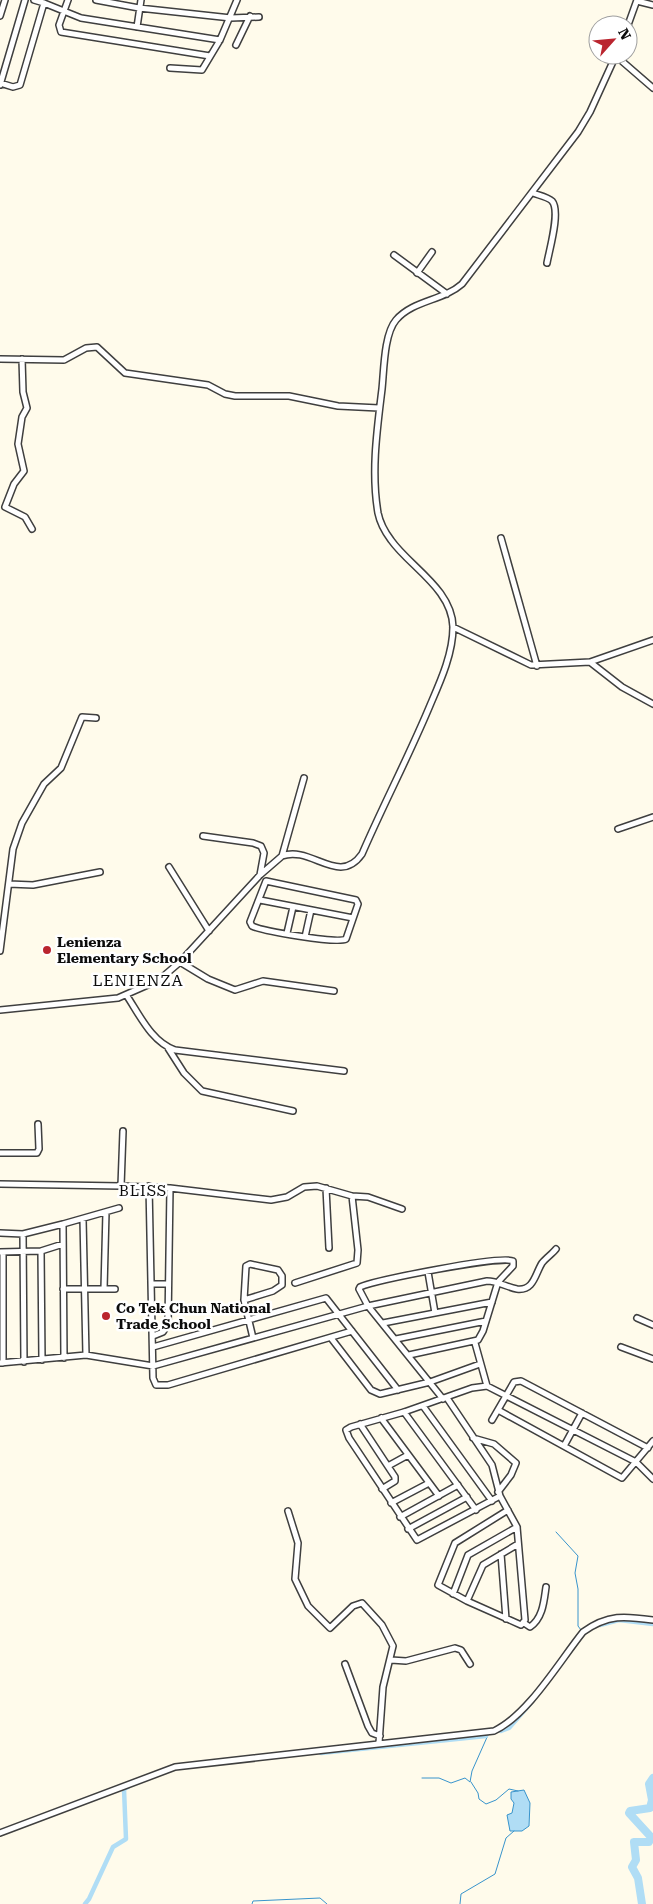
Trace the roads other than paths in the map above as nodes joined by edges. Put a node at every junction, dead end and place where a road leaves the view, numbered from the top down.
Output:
1 (5, 0) edge
2 (25, 0) edge
3 (34, 0) edge
4 (68, 0) edge
5 (100, 0) edge
6 (141, 0) edge
7 (237, 0) edge
8 (637, 1) edge
9 (120, 2) edge
10 (44, 3) junction
11 (653, 5) edge
12 (139, 8) junction
13 (66, 10) junction
14 (632, 15) edge
15 (0, 16) edge
16 (250, 16) junction
17 (259, 17) dead end
18 (230, 18) junction
19 (137, 27) junction
20 (220, 40) junction
21 (236, 45) dead end
22 (210, 56) junction
23 (611, 65) edge
24 (627, 65) edge
25 (170, 68) dead end
26 (0, 84) edge
27 (653, 88) edge
28 (533, 194) junction
29 (432, 252) dead end
30 (394, 255) dead end
31 (547, 263) dead end
32 (417, 273) junction
33 (447, 294) junction
34 (0, 359) edge
35 (22, 359) junction
36 (379, 408) junction
37 (32, 529) dead end
38 (501, 538) dead end
39 (453, 627) junction
40 (653, 640) edge
41 (590, 662) junction
42 (537, 666) junction
43 (653, 704) edge
44 (96, 718) dead end
45 (304, 778) dead end
46 (653, 817) edge
47 (618, 829) dead end
48 (203, 836) dead end
49 (282, 856) junction
50 (169, 867) dead end
51 (100, 872) dead end
52 (258, 879) junction
53 (9, 884) junction
54 (265, 884) junction
55 (260, 900) junction
56 (293, 906) junction
57 (311, 910) junction
58 (353, 918) junction
59 (2, 928) edge
60 (209, 931) junction
61 (287, 933) junction
62 (305, 937) junction
63 (0, 951) edge
64 (180, 962) junction
65 (334, 991) dead end
66 (127, 996) junction
67 (0, 1010) edge
68 (167, 1047) junction
69 (344, 1071) dead end
70 (293, 1112) dead end
71 (38, 1124) dead end
72 (123, 1131) dead end
73 (0, 1152) edge
74 (0, 1184) edge
75 (121, 1186) junction
76 (149, 1186) junction
77 (170, 1188) junction
78 (326, 1188) junction
79 (352, 1196) junction
80 (119, 1208) dead end
81 (402, 1209) dead end
82 (106, 1212) junction
83 (83, 1219) junction
84 (63, 1224) junction
85 (0, 1233) edge
86 (23, 1234) junction
87 (63, 1244) junction
88 (330, 1248) dead end
89 (556, 1249) dead end
90 (41, 1251) junction
91 (2, 1252) edge
92 (22, 1253) junction
93 (1, 1271) edge
94 (428, 1272) junction
95 (498, 1282) junction
96 (294, 1283) dead end
97 (152, 1284) junction
98 (168, 1284) junction
99 (1, 1289) edge
100 (63, 1289) junction
101 (104, 1289) junction
102 (115, 1289) dead end
103 (84, 1290) junction
104 (432, 1292) junction
105 (244, 1300) junction
106 (492, 1302) junction
107 (2, 1306) edge
108 (368, 1306) junction
109 (435, 1313) junction
110 (340, 1314) junction
111 (636, 1318) dead end
112 (248, 1319) junction
113 (486, 1321) junction
114 (383, 1323) junction
115 (1, 1325) edge
116 (653, 1325) edge
117 (352, 1331) junction
118 (153, 1336) junction
119 (253, 1338) junction
120 (331, 1338) junction
121 (396, 1339) junction
122 (475, 1342) junction
123 (1, 1343) edge
124 (153, 1347) junction
125 (621, 1347) dead end
126 (86, 1355) junction
127 (409, 1355) junction
128 (64, 1358) junction
129 (653, 1359) edge
130 (42, 1360) junction
131 (24, 1362) junction
132 (1, 1363) edge
133 (480, 1364) junction
134 (153, 1366) junction
135 (430, 1382) junction
136 (487, 1386) junction
137 (398, 1390) junction
138 (506, 1395) junction
139 (445, 1398) junction
140 (423, 1406) junction
141 (498, 1410) junction
142 (404, 1412) junction
143 (582, 1413) junction
144 (381, 1418) junction
145 (492, 1420) dead end
146 (360, 1424) junction
147 (573, 1430) junction
148 (472, 1438) junction
149 (653, 1441) edge
150 (564, 1446) junction
151 (648, 1448) junction
152 (408, 1455) junction
153 (636, 1462) junction
154 (388, 1466) junction
155 (653, 1479) edge
156 (429, 1483) junction
157 (458, 1485) junction
158 (382, 1489) junction
159 (499, 1494) junction
160 (439, 1496) junction
161 (467, 1497) junction
162 (492, 1501) junction
163 (391, 1503) junction
164 (476, 1510) junction
165 (508, 1510) junction
166 (288, 1511) dead end
167 (400, 1517) junction
168 (517, 1527) junction
169 (408, 1529) junction
170 (518, 1544) junction
171 (501, 1554) junction
172 (546, 1587) dead end
173 (453, 1594) junction
174 (467, 1601) junction
175 (506, 1618) junction
176 (653, 1620) edge
177 (524, 1622) junction
178 (391, 1660) junction
179 (345, 1664) dead end
180 (470, 1664) dead end
181 (380, 1736) junction
182 (379, 1743) junction
183 (0, 1833) edge

1 - 15 street
2 - 26 street
3 - 10 street
4 - 13 street
5 - 9 street
6 - 12 street
7 - 18 street
8 - 11 street
8 - 14 street
9 - 12 street
10 - 13 street
10 - 26 street
12 - 18 street
12 - 19 street
13 - 19 street
13 - 22 street
16 - 17 street
16 - 18 street
16 - 21 street
18 - 20 street
19 - 20 street
20 - 22 street
22 - 25 street
23 - 28 street
24 - 27 street
28 - 31 street
28 - 33 street
29 - 32 street
30 - 32 street
32 - 33 street
33 - 36 street
34 - 35 street
35 - 36 street
35 - 37 street
36 - 39 street
38 - 42 street
39 - 42 street
39 - 49 street
40 - 41 street
41 - 42 street
41 - 43 street
44 - 53 street
45 - 49 street
46 - 47 street
48 - 52 street
49 - 52 street
50 - 60 street
51 - 53 street
52 - 54 street
52 - 60 street
53 - 59 street
54 - 55 street
54 - 58 street
55 - 56 street
55 - 61 street
56 - 57 street
56 - 61 street
57 - 58 street
57 - 62 street
58 - 62 street
59 - 63 street
60 - 64 street
61 - 62 street
64 - 65 street
64 - 66 street
66 - 67 street
66 - 68 street
68 - 69 street
68 - 70 street
71 - 73 street
72 - 75 street
74 - 75 street
75 - 76 street
76 - 77 street
76 - 97 street
77 - 78 street
77 - 98 street
78 - 79 street
78 - 88 street
79 - 81 street
79 - 96 street
80 - 82 street
82 - 83 street
82 - 101 street
83 - 84 street
83 - 103 street
84 - 86 street
84 - 87 street
85 - 86 street
86 - 92 street
87 - 90 street
87 - 100 street
89 - 95 street
90 - 92 street
90 - 130 street
91 - 92 street
91 - 93 street
92 - 131 street
93 - 99 street
94 - 95 street
94 - 104 street
94 - 108 street
95 - 104 street
95 - 106 street
97 - 98 street
97 - 118 street
98 - 118 street
99 - 107 street
100 - 103 street
100 - 128 street
101 - 102 street
101 - 103 street
103 - 126 street
104 - 108 street
104 - 109 street
105 - 105 street
105 - 112 street
106 - 109 street
106 - 113 street
107 - 115 street
108 - 110 street
108 - 114 street
109 - 114 street
110 - 112 street
110 - 117 street
110 - 119 street
111 - 116 street
112 - 119 street
112 - 124 street
113 - 121 street
113 - 122 street
114 - 121 street
115 - 123 street
117 - 120 street
117 - 137 street
118 - 124 street
119 - 134 street
120 - 134 street
120 - 137 street
121 - 127 street
122 - 127 street
122 - 133 street
123 - 132 street
124 - 134 street
125 - 129 street
126 - 128 street
126 - 134 street
127 - 135 street
128 - 130 street
130 - 131 street
131 - 132 street
133 - 135 street
133 - 136 street
135 - 137 street
135 - 139 street
136 - 138 street
136 - 139 street
138 - 141 street
138 - 143 street
138 - 147 street
139 - 140 street
139 - 148 street
140 - 142 street
140 - 162 street
141 - 145 street
141 - 150 street
142 - 144 street
142 - 157 street
143 - 147 street
143 - 151 street
144 - 146 street
144 - 152 street
146 - 154 street
146 - 158 street
147 - 150 street
147 - 153 street
148 - 159 street
148 - 159 street
149 - 151 street
150 - 153 street
151 - 153 street
152 - 154 street
152 - 156 street
153 - 155 street
154 - 158 street
156 - 160 street
156 - 163 street
157 - 160 street
157 - 161 street
158 - 163 street
159 - 162 street
159 - 165 street
160 - 167 street
161 - 164 street
161 - 169 street
162 - 164 street
163 - 167 street
164 - 169 street
165 - 168 street
165 - 173 street
166 - 178 street
167 - 169 street
168 - 170 street
168 - 173 street
170 - 171 street
170 - 177 street
171 - 174 street
171 - 175 street
172 - 177 street
173 - 174 street
174 - 175 street
175 - 177 street
176 - 182 street
178 - 180 street
178 - 181 street
179 - 181 street
181 - 182 street
182 - 183 street

